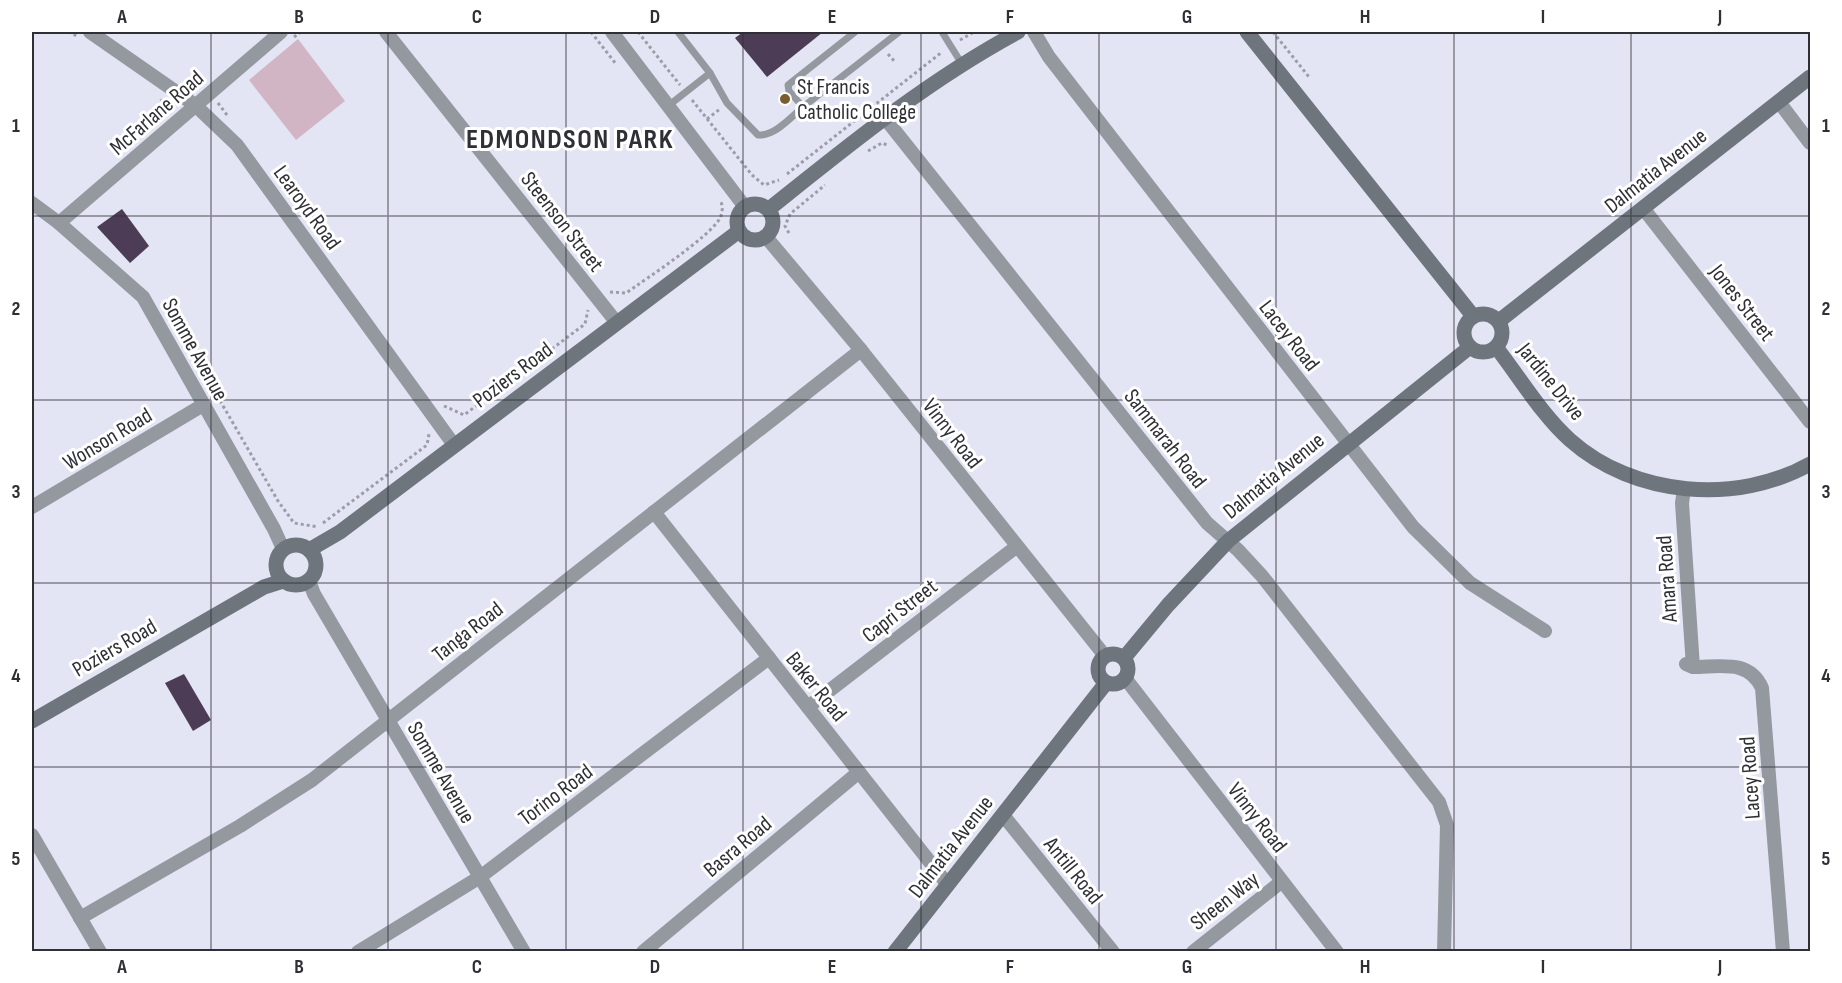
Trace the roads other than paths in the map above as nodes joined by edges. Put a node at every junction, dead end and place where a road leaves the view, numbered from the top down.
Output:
1 (281, 32) edge
2 (386, 32) edge
3 (612, 32) edge
4 (678, 32) edge
5 (855, 32) edge
6 (898, 32) edge
7 (942, 32) edge
8 (1017, 32) edge
9 (1034, 32) edge
10 (1247, 32) edge
11 (87, 36) edge
12 (962, 64) junction
13 (710, 73) junction
14 (1810, 77) edge
15 (1779, 102) junction
16 (195, 105) junction
17 (668, 106) junction
18 (803, 107) junction
19 (884, 117) junction
20 (1810, 142) edge
21 (32, 203) edge
22 (745, 207) junction
23 (1643, 208) junction
24 (769, 209) junction
25 (59, 224) junction
26 (739, 231) junction
27 (766, 237) junction
28 (1473, 316) junction
29 (1499, 321) junction
30 (617, 323) junction
31 (1470, 347) junction
32 (1496, 347) junction
33 (861, 350) junction
34 (203, 405) junction
35 (1810, 422) edge
36 (1348, 444) junction
37 (454, 445) junction
38 (1810, 464) edge
39 (1684, 489) junction
40 (32, 507) edge
41 (654, 512) junction
42 (1228, 541) junction
43 (1016, 547) junction
44 (283, 549) junction
45 (309, 550) junction
46 (283, 581) junction
47 (309, 581) junction
48 (1545, 631) dead end
49 (1105, 656) junction
50 (769, 658) junction
51 (1124, 658) junction
52 (1690, 666) joint
53 (1125, 678) junction
54 (1106, 683) junction
55 (808, 707) junction
56 (387, 719) junction
57 (32, 721) edge
58 (859, 772) junction
59 (1003, 815) junction
60 (32, 835) edge
61 (480, 877) junction
62 (1281, 882) junction
63 (948, 885) junction
64 (80, 918) junction
65 (100, 951) edge
66 (358, 951) edge
67 (524, 951) edge
68 (643, 951) edge
69 (895, 951) edge
70 (1113, 951) edge
71 (1193, 951) edge
72 (1337, 951) edge
73 (1443, 951) edge
74 (1783, 951) edge

1 - 16 street, McFarlane Road
2 - 30 street, Steenson Street
3 - 17 street
4 - 13 lane
5 - 18 lane
6 - 18 lane
7 - 12 lane
8 - 12 street
9 - 36 street, Lacey Road
10 - 28 street
11 - 16 street, Learoyd Road
12 - 19 street
13 - 17 lane
13 - 18 lane
14 - 15 street, Dalmatia Avenue
15 - 20 street
15 - 23 street, Dalmatia Avenue
16 - 25 street, McFarlane Road
16 - 37 street, Learoyd Road
17 - 22 street
19 - 24 street
19 - 42 street, Sammarah Road
21 - 25 street, Somme Avenue
22 - 24 street
22 - 26 street
23 - 29 street, Dalmatia Avenue
23 - 35 street, Jones Street
24 - 27 street
25 - 34 street, Somme Avenue
26 - 27 street
26 - 30 street, Poziers Road
27 - 33 street, Vinny Road
28 - 29 street
28 - 31 street
29 - 32 street
30 - 37 street, Poziers Road
31 - 32 street
31 - 36 street, Dalmatia Avenue
32 - 39 street, Jardine Drive
33 - 41 street, Tanga Road
33 - 43 street, Vinny Road
34 - 40 street, Wonson Road
34 - 44 street, Somme Avenue
36 - 42 street, Dalmatia Avenue
36 - 48 street, Lacey Road
37 - 45 street, Poziers Road
38 - 39 street, Jardine Drive
39 - 52 street, Amara Road
41 - 50 street, Baker Road
41 - 56 street, Tanga Road
42 - 51 street, Dalmatia Avenue
42 - 73 street, Sammarah Road
43 - 49 street, Vinny Road
43 - 55 street, Capri Street
44 - 45 street
44 - 46 street
45 - 47 street
46 - 47 street
46 - 57 street, Poziers Road
47 - 56 street, Somme Avenue
49 - 51 street
49 - 54 street
50 - 55 street, Baker Road
50 - 61 street, Torino Road
51 - 53 street
52 - 74 street, Lacey Road
53 - 54 street
53 - 62 street, Vinny Road
54 - 59 street, Dalmatia Avenue
55 - 58 street, Baker Road
56 - 61 street, Somme Avenue
56 - 64 street, Tanga Road
58 - 63 street, Baker Road
58 - 68 street, Basra Road
59 - 63 street, Dalmatia Avenue
59 - 70 street, Antill Road
60 - 64 street
61 - 66 street, Torino Road
61 - 67 street, Somme Avenue
62 - 71 street, Sheen Way
62 - 72 street, Vinny Road
63 - 69 street, Dalmatia Avenue
64 - 65 street

